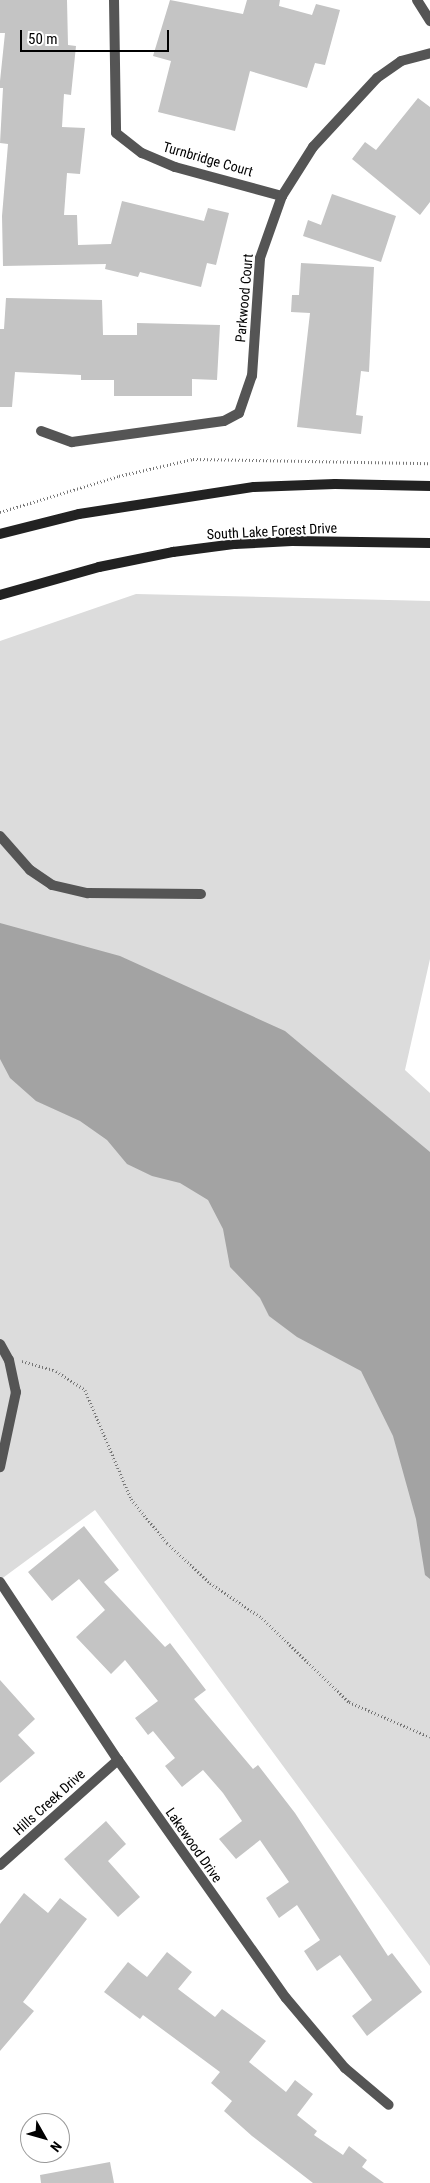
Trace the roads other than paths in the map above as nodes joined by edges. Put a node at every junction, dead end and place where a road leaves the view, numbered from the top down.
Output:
1 (114, 0) edge
2 (417, 0) edge
3 (430, 21) edge
4 (430, 53) edge
5 (282, 196) junction
6 (42, 431) dead end
7 (430, 486) edge
8 (0, 534) edge
9 (430, 544) edge
10 (0, 595) edge
11 (0, 836) edge
12 (201, 894) dead end
13 (0, 1344) edge
14 (0, 1467) edge
15 (0, 1582) edge
16 (118, 1760) junction
17 (0, 1865) edge
18 (389, 2105) dead end

1 - 5 street, Turnbridge Court
2 - 3 street
4 - 5 street, Parkwood Court
5 - 6 street, Parkwood Court
7 - 8 main road
9 - 10 main road, South Lake Forest Drive
11 - 12 street
13 - 14 street
15 - 16 street, Lakewood Drive
16 - 17 street, Hills Creek Drive
16 - 18 street, Lakewood Drive

